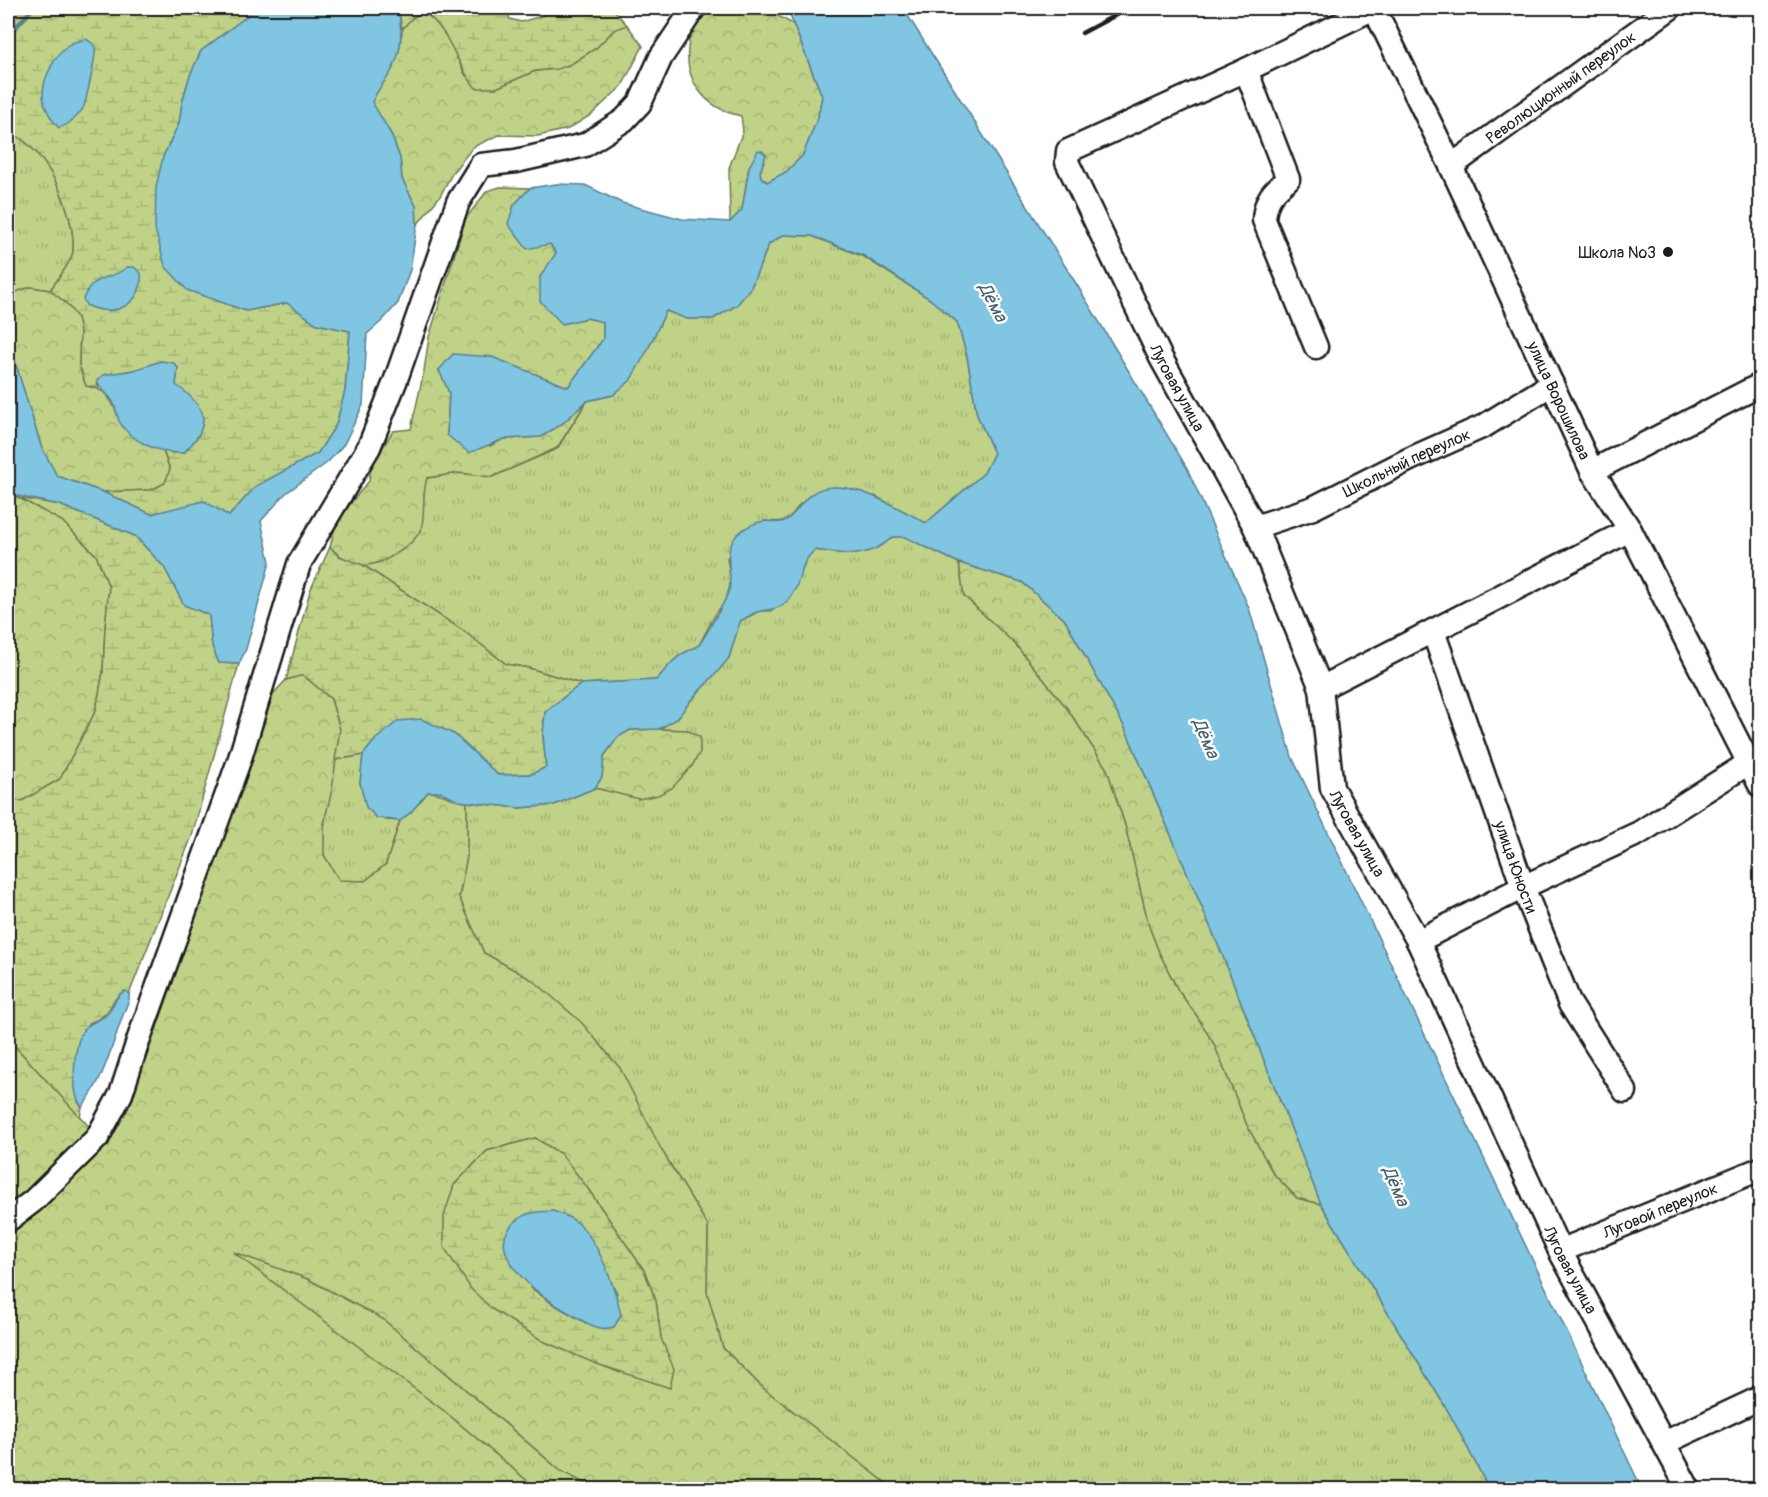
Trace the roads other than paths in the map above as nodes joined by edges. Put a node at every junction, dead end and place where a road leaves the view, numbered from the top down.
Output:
1 (694, 8) edge
2 (1374, 8) edge
3 (1670, 8) edge
4 (1246, 70) junction
5 (1450, 166) junction
6 (1316, 348) dead end
7 (1552, 384) junction
8 (1761, 386) edge
9 (1592, 471) junction
10 (1255, 527) junction
11 (1630, 530) junction
12 (1432, 631) junction
13 (1321, 688) junction
14 (1750, 762) junction
15 (1761, 786) edge
16 (1522, 887) junction
17 (1418, 941) junction
18 (1625, 1091) dead end
19 (1761, 1169) edge
20 (8, 1220) edge
21 (1560, 1251) junction
22 (1761, 1398) edge
23 (1664, 1443) junction
24 (1689, 1490) edge

1 - 20 street
2 - 4 street
2 - 5 street, улица Ворошилова
3 - 5 street, Революционный переулок
4 - 6 street
4 - 10 street, Луговая улица
5 - 7 street, улица Ворошилова
7 - 9 street, улица Ворошилова
7 - 10 street, Школьный переулок
8 - 9 street
9 - 11 street, улица Ворошилова
10 - 13 street, Луговая улица
11 - 12 street
11 - 14 street, улица Ворошилова
12 - 13 street
12 - 16 street, улица Юности
13 - 17 street, Луговая улица
14 - 15 street, улица Ворошилова
14 - 16 street
16 - 17 street
16 - 18 street, улица Юности
17 - 21 street, Луговая улица
19 - 21 street, Луговой переулок
21 - 23 street, Луговая улица
22 - 23 street
23 - 24 street, Луговая улица

